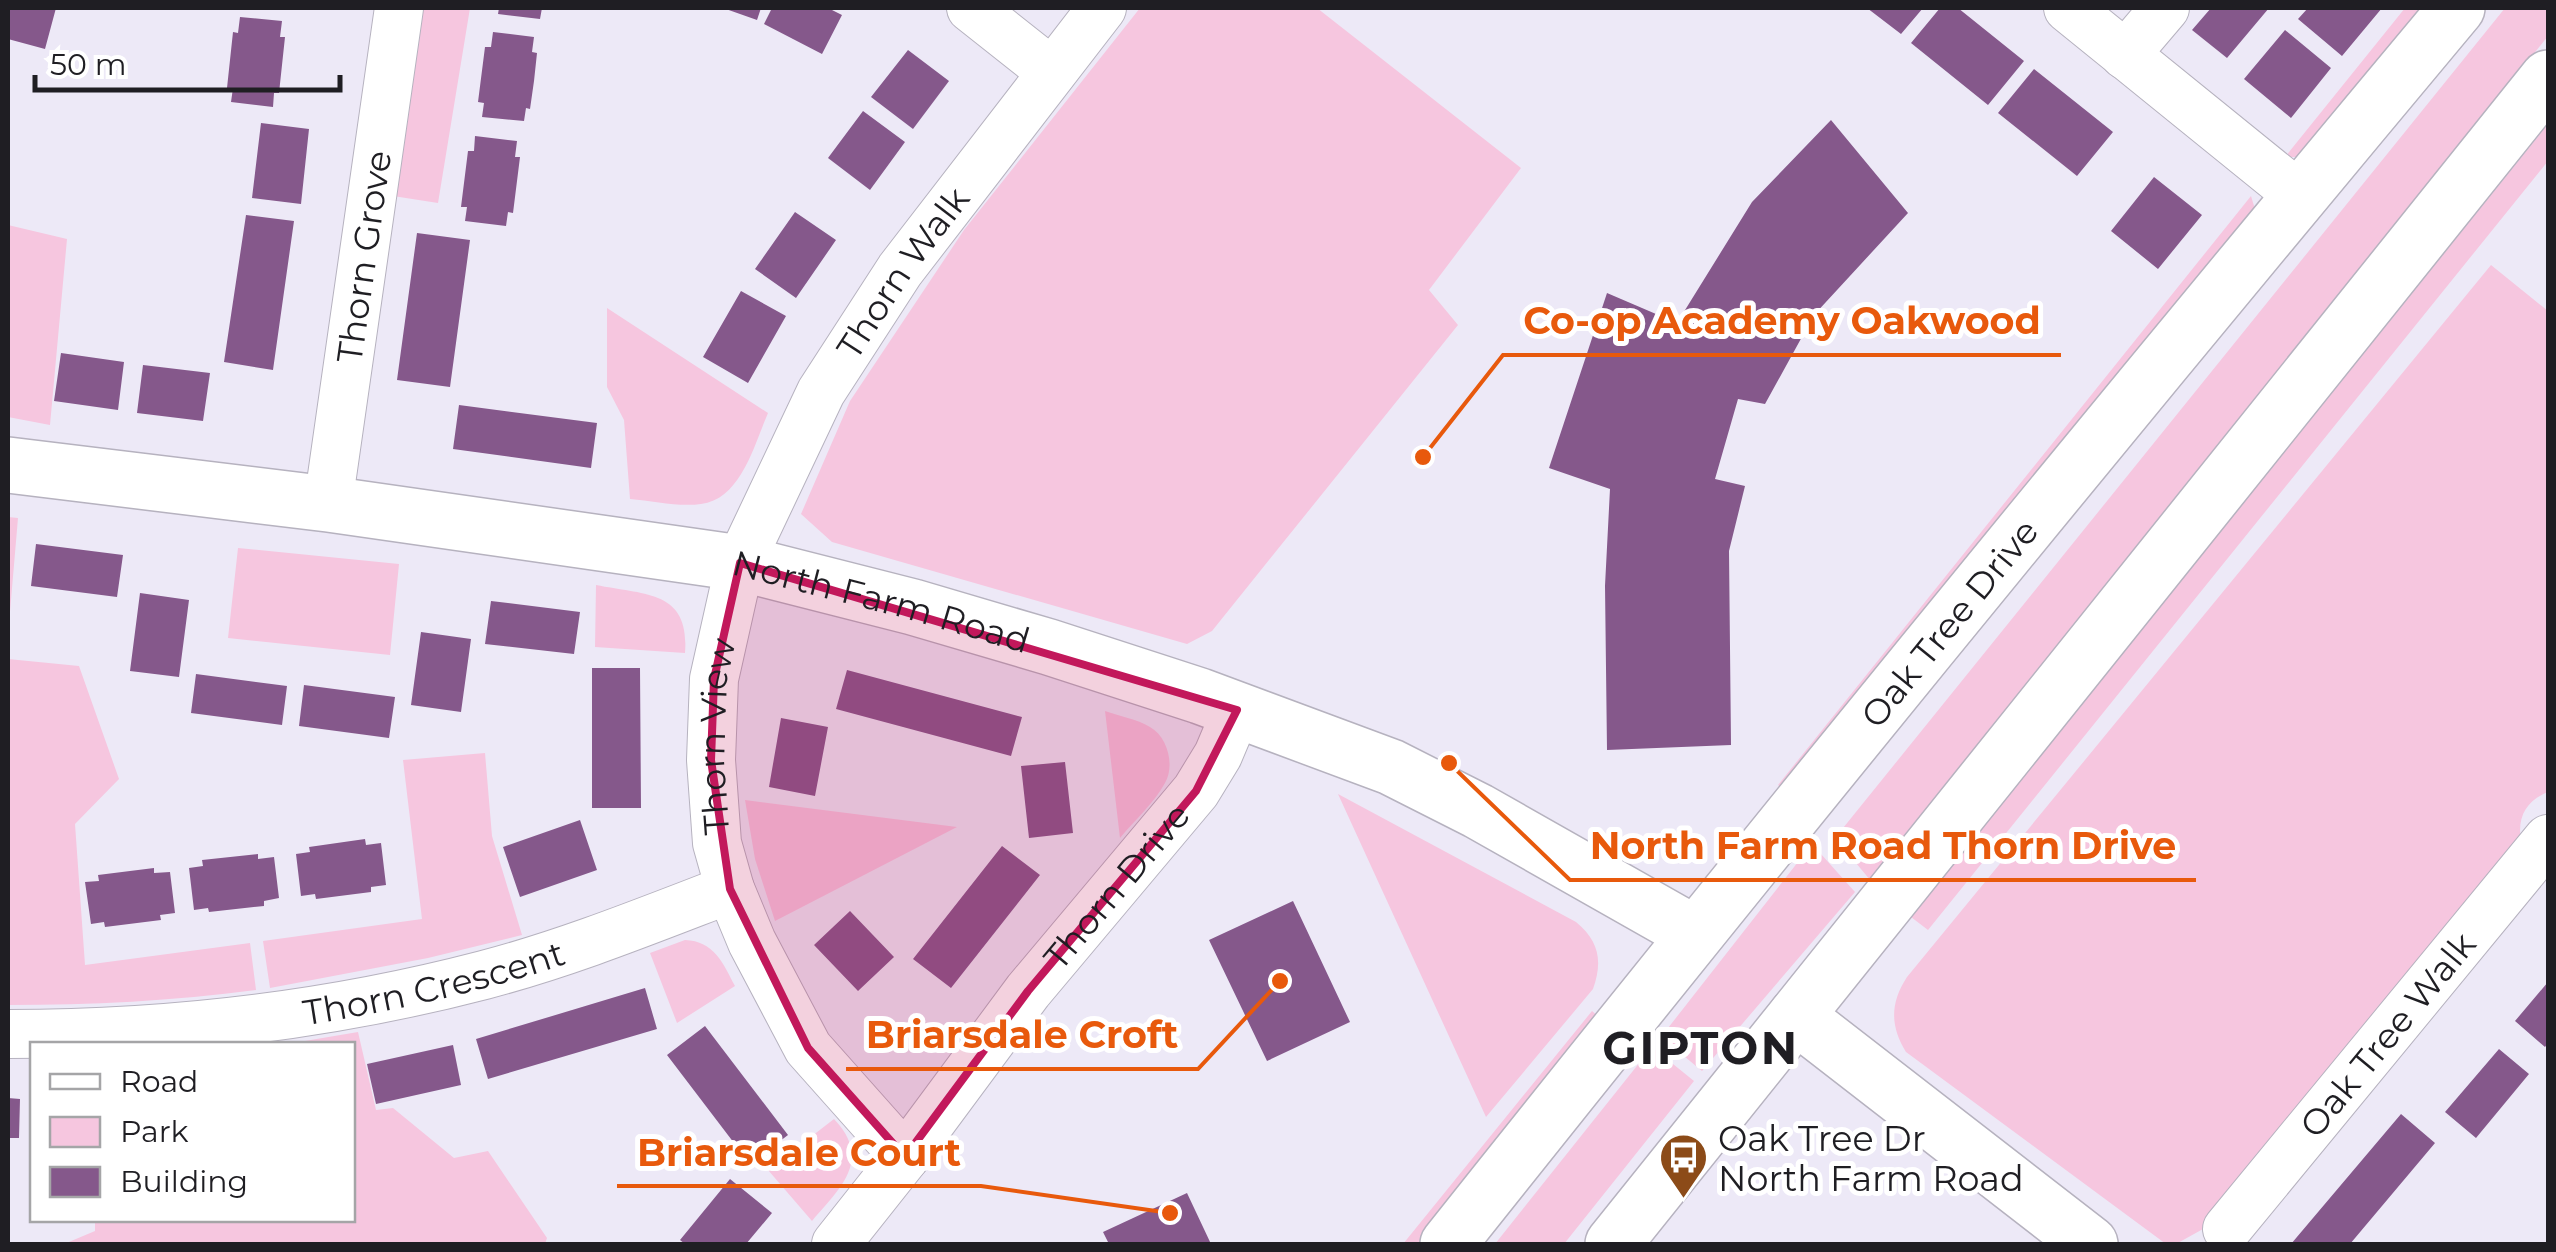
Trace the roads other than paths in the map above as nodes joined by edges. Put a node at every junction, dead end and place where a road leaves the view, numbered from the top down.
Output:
1 (399, 8) edge
2 (971, 8) edge
3 (1102, 8) edge
4 (2068, 8) edge
5 (2164, 8) edge
6 (2457, 8) edge
7 (2125, 55) junction
8 (1052, 72) junction
9 (2548, 78) edge
10 (2300, 196) junction
11 (8, 465) edge
12 (328, 504) junction
13 (740, 563) junction
14 (1237, 710) junction
15 (2548, 839) edge
16 (730, 889) junction
17 (1695, 934) junction
18 (1796, 1016) junction
19 (8, 1034) edge
20 (905, 1158) junction
21 (2228, 1229) dead end
22 (836, 1244) edge
23 (1448, 1244) edge
24 (1613, 1244) edge
25 (2090, 1244) edge

1 - 12 street, Thorn Grove
2 - 8 street
3 - 8 street, Thorn Walk
4 - 7 street
5 - 7 street
6 - 10 street, Oak Tree Drive
7 - 10 street
8 - 13 street, Thorn Walk
9 - 18 street
10 - 17 street, Oak Tree Drive
11 - 12 street, North Farm Road
12 - 13 street, North Farm Road
13 - 14 street, North Farm Road
13 - 16 street, Thorn View
14 - 17 street, North Farm Road
14 - 20 street, Thorn Drive
15 - 21 street, Oak Tree Walk
16 - 19 street, Thorn Crescent
16 - 20 street, Thorn View
17 - 23 street, Oak Tree Drive
18 - 24 street
18 - 25 street
20 - 22 street, Thorn Drive

